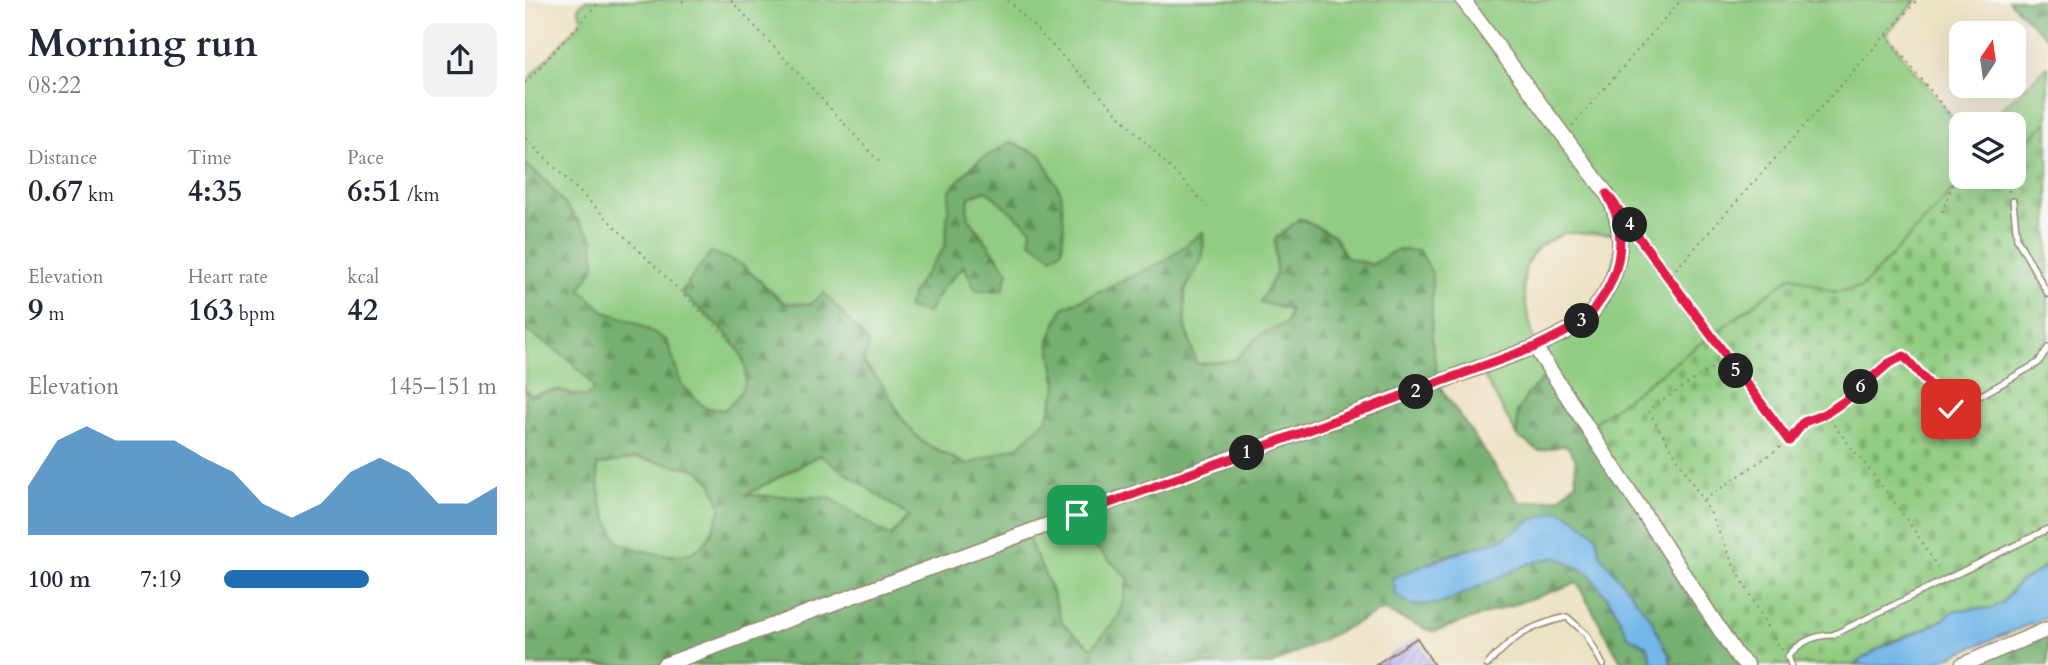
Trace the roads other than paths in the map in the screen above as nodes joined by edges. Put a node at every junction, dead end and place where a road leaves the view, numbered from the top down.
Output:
1 (1463, 0) edge
2 (1607, 194) junction
3 (2013, 201) road end
4 (2048, 294) edge
5 (1706, 330) road end
6 (1535, 347) junction
7 (2048, 348) edge
8 (1846, 400) road end
9 (2048, 529) edge
10 (2048, 629) edge
11 (664, 665) edge
12 (1487, 665) edge
13 (1603, 665) edge
14 (1747, 665) edge
15 (1791, 665) edge
16 (1962, 665) edge

1 - 2 street
2 - 5 street
2 - 6 street
3 - 4 lane
6 - 11 street
6 - 14 street
7 - 8 lane
9 - 15 lane
10 - 16 street
12 - 13 lane

